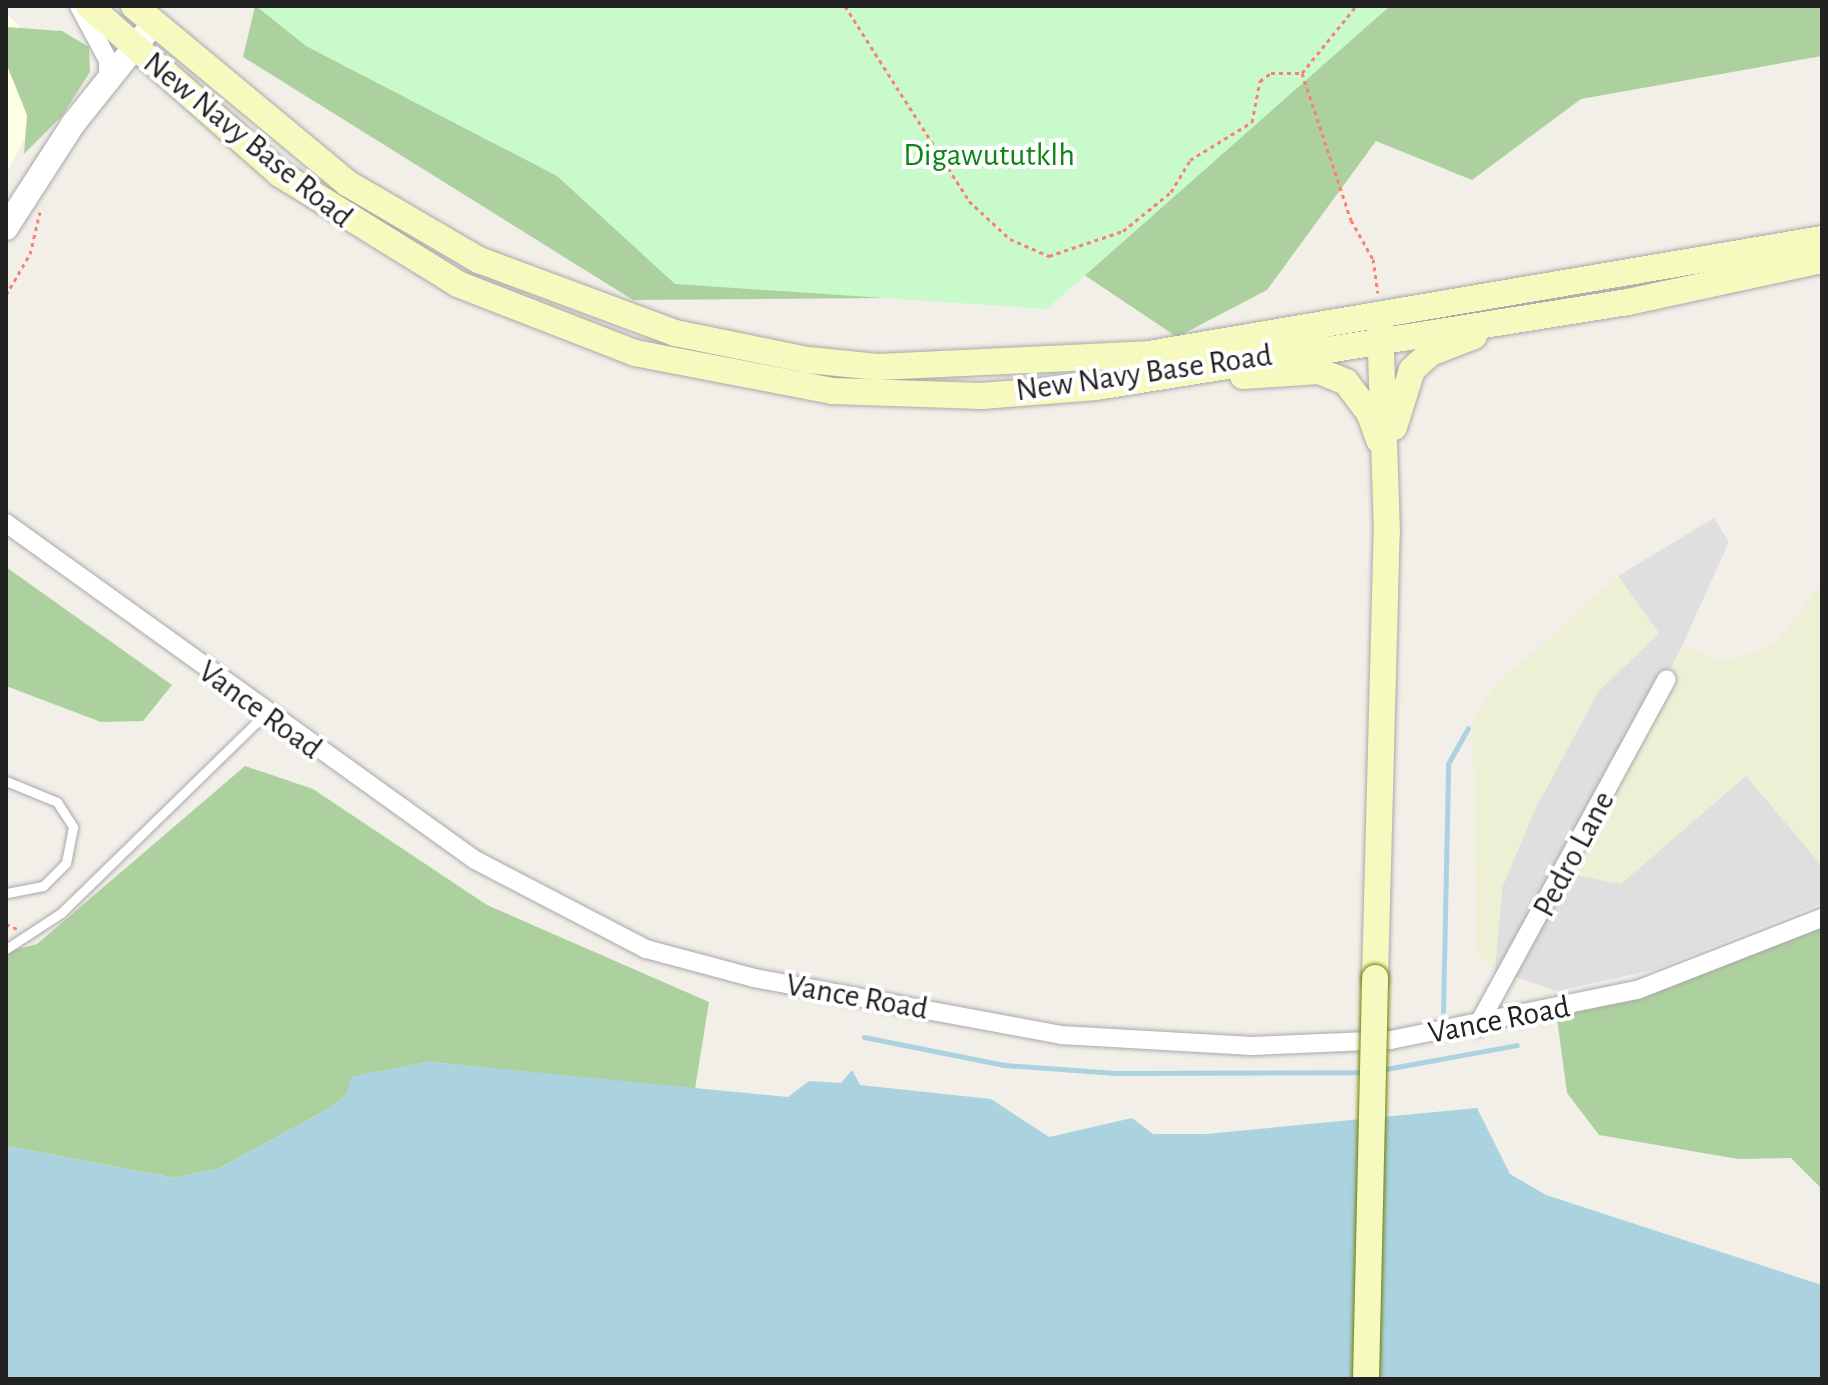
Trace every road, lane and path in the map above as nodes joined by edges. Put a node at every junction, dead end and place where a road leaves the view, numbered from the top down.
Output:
1 (79, 6) edge
2 (89, 6) edge
3 (845, 6) edge
4 (1356, 6) edge
5 (144, 15) edge
6 (134, 49) junction
7 (1302, 73) junction
8 (108, 84) junction
9 (39, 172) junction
10 (6, 228) edge
11 (1822, 239) edge
12 (1822, 260) edge
13 (6, 295) edge
14 (1551, 315) junction
15 (1381, 327) junction
16 (1096, 387) junction
17 (1386, 462) junction
18 (6, 523) edge
19 (1667, 679) dead end
20 (265, 714) junction
21 (6, 781) edge
22 (6, 893) edge
23 (1822, 918) edge
24 (6, 949) edge
25 (1477, 1027) junction
26 (1366, 1379) edge

1 - 8 street
2 - 6 main road, New Navy Base Road
3 - 7 path
4 - 7 path
5 - 6 street
5 - 15 main road, New Navy Base Road
6 - 8 street
6 - 16 main road, New Navy Base Road
7 - 15 path
8 - 9 street
9 - 10 street
9 - 13 path
11 - 15 main road, New Navy Base Road
12 - 14 main road, New Navy Base Road
14 - 15 main road, New Navy Base Road
14 - 17 main road
15 - 16 main road, New Navy Base Road
15 - 17 main road
16 - 17 main road
17 - 26 main road, bridge
18 - 20 street, Vance Road
19 - 25 street, Pedro Lane
20 - 24 lane
20 - 25 street, Vance Road
21 - 22 lane
23 - 25 street, Vance Road

